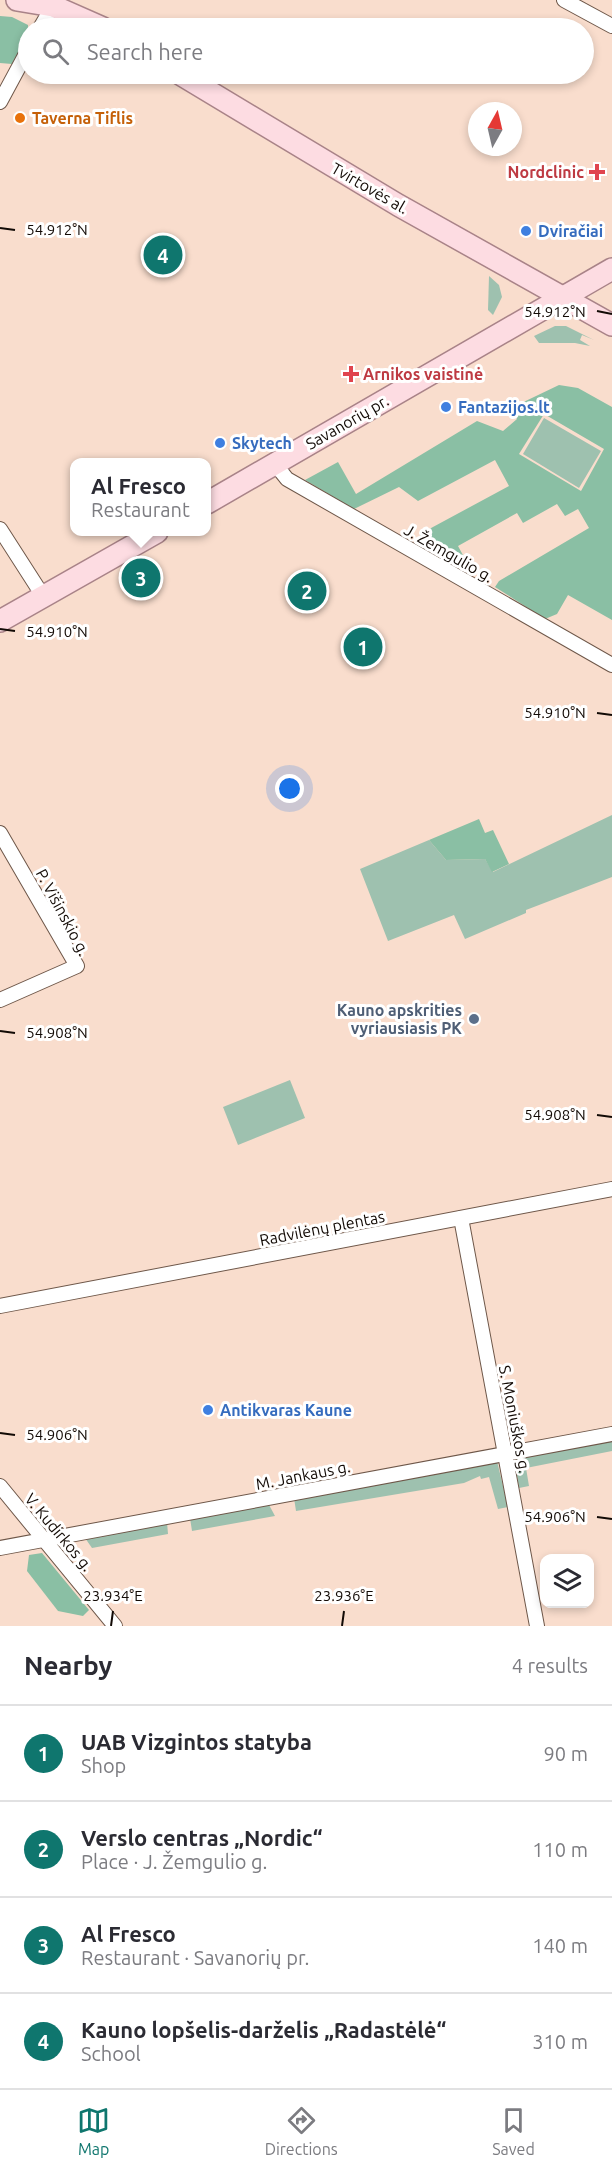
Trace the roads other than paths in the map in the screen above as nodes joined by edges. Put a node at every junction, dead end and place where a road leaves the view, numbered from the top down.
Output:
1 (17, 0) edge
2 (564, 0) edge
3 (53, 6) junction
4 (46, 18) edge
5 (80, 18) edge
6 (612, 26) edge
7 (18, 69) edge
8 (197, 84) edge
9 (0, 102) edge
10 (612, 269) edge
11 (564, 298) junction
12 (612, 325) edge
13 (275, 464) junction
14 (211, 501) edge
15 (0, 529) edge
16 (148, 536) edge
17 (43, 596) junction
18 (0, 621) edge
19 (612, 665) edge
20 (0, 833) edge
21 (0, 1000) edge
22 (612, 1189) edge
23 (461, 1218) junction
24 (0, 1306) edge
25 (612, 1434) edge
26 (505, 1454) junction
27 (0, 1486) edge
28 (45, 1540) junction
29 (0, 1548) edge
30 (115, 1626) edge
31 (537, 1626) edge

1 - 3 main road
2 - 6 street
3 - 4 street
3 - 5 main road
7 - 9 street
8 - 11 main road, Tvirtovės al.
10 - 11 main road, Savanorių pr.
11 - 12 main road, Tvirtovės al.
11 - 13 main road, Savanorių pr.
13 - 14 main road, Savanorių pr.
13 - 19 street, J. Žemgulio g.
15 - 17 street
16 - 17 main road
17 - 18 main road
20 - 21 street, P. Višinskio g.
22 - 23 street, Radvilėnų plentas
23 - 24 street, Radvilėnų plentas
23 - 26 street, S. Moniuškos g.
25 - 26 street, M. Jankaus g.
26 - 28 street, M. Jankaus g.
26 - 31 street, S. Moniuškos g.
27 - 28 street, V. Kudirkos g.
28 - 29 street, M. Jankaus g.
28 - 30 street, V. Kudirkos g.

